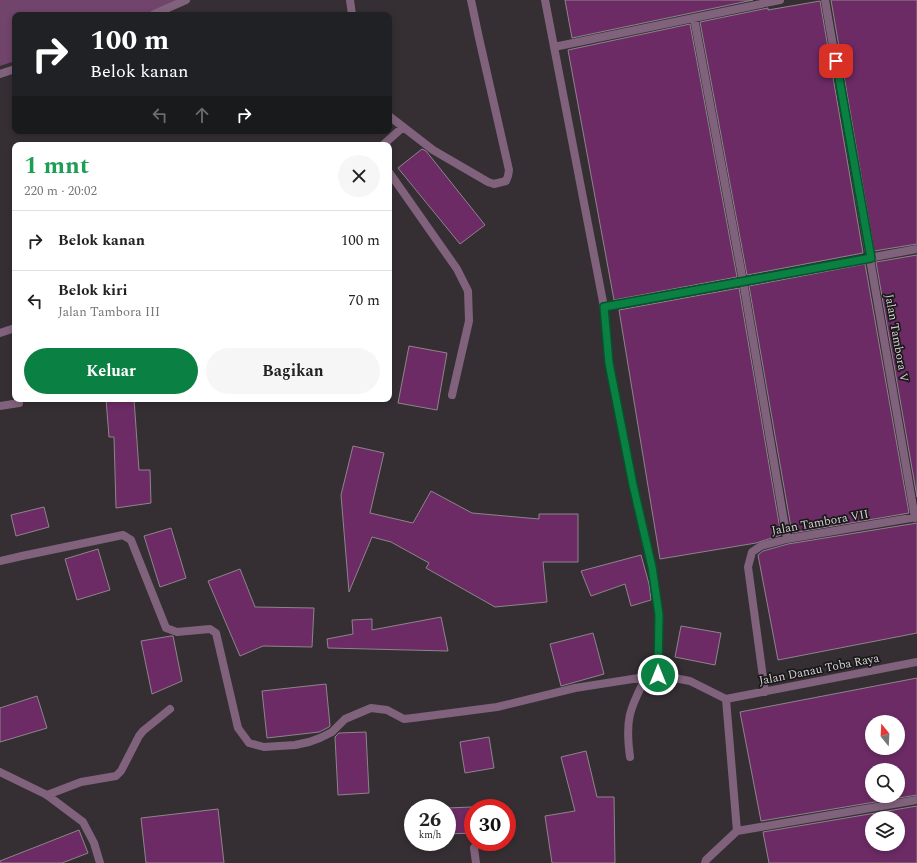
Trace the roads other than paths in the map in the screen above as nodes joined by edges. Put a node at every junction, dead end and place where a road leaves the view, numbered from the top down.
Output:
1 (186, 0) edge
2 (350, 0) edge
3 (471, 0) edge
4 (545, 0) edge
5 (780, 0) edge
6 (825, 0) edge
7 (159, 12) edge
8 (352, 12) edge
9 (694, 18) junction
10 (554, 47) junction
11 (12, 70) edge
12 (0, 74) edge
13 (392, 118) edge
14 (403, 127) junction
15 (386, 142) edge
16 (392, 176) edge
17 (917, 249) edge
18 (871, 258) junction
19 (743, 281) junction
20 (604, 307) junction
21 (12, 329) edge
22 (0, 333) edge
23 (452, 395) dead end
24 (19, 403) dead end
25 (0, 406) edge
26 (916, 518) edge
27 (787, 539) junction
28 (0, 561) edge
29 (917, 662) edge
30 (658, 675) junction
31 (646, 677) junction
32 (765, 692) junction
33 (726, 699) junction
34 (170, 709) dead end
35 (630, 757) dead end
36 (0, 772) edge
37 (47, 795) junction
38 (917, 800) edge
39 (737, 831) junction
40 (474, 851) edge
41 (100, 863) edge
42 (476, 863) edge
43 (705, 863) edge

1 - 7 street
2 - 8 street
3 - 14 street
4 - 10 street
5 - 9 street
6 - 18 street, Jalan Tambora V
9 - 10 street
9 - 19 street
10 - 20 street
11 - 12 street
13 - 14 street
14 - 15 street
16 - 23 street
17 - 18 street
18 - 19 street
18 - 26 street, Jalan Tambora V
19 - 20 street
19 - 27 street
20 - 30 street
21 - 22 street
24 - 25 street
26 - 27 street, Jalan Tambora VII
27 - 32 street, Jalan Tambora VII
28 - 31 street
29 - 32 street, Jalan Danau Toba Raya
30 - 31 street
30 - 33 street
31 - 35 street
32 - 33 street, Jalan Danau Toba Raya
33 - 39 street
34 - 37 street
36 - 37 street
37 - 41 street
38 - 39 street
39 - 43 street
40 - 42 street

